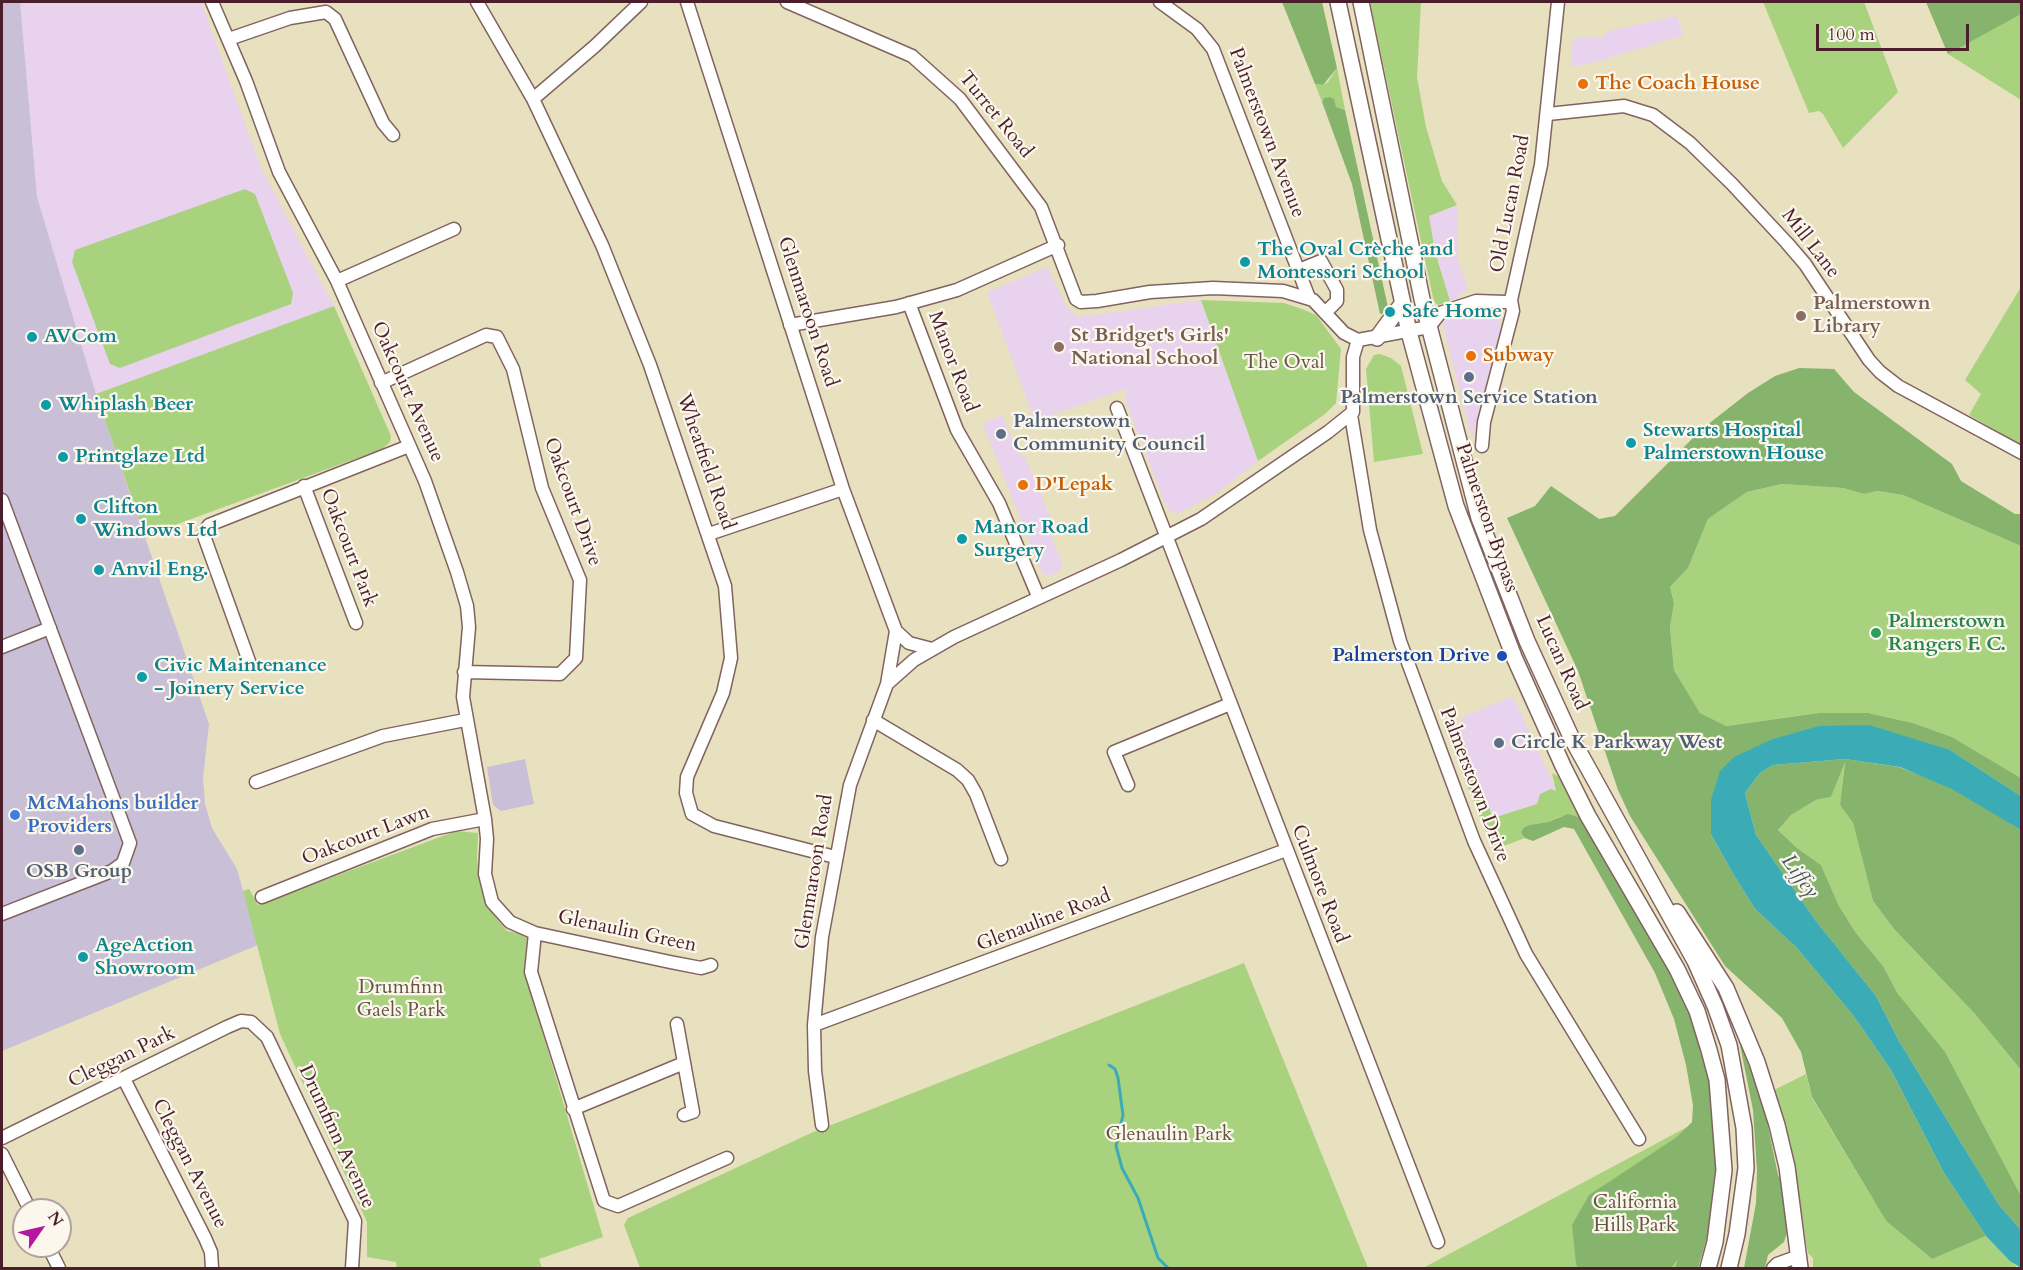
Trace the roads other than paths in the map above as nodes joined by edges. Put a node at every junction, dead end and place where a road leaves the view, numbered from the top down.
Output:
1 (212, 2) edge
2 (477, 2) edge
3 (641, 2) edge
4 (687, 2) edge
5 (787, 2) edge
6 (1160, 2) edge
7 (1338, 2) edge
8 (1360, 2) edge
9 (1558, 2) edge
10 (229, 39) junction
11 (533, 99) junction
12 (1548, 114) junction
13 (393, 135) dead end
14 (1396, 178) junction
15 (454, 229) dead end
16 (1058, 245) junction
17 (1299, 270) junction
18 (337, 281) junction
19 (1309, 298) junction
20 (1511, 300) junction
21 (909, 303) junction
22 (1402, 304) junction
23 (1325, 313) junction
24 (790, 325) junction
25 (1429, 327) junction
26 (1409, 332) junction
27 (1377, 338) junction
28 (1358, 340) junction
29 (381, 383) junction
30 (1449, 402) junction
31 (1117, 408) dead end
32 (1352, 415) junction
33 (1431, 420) junction
34 (409, 446) junction
35 (1482, 446) dead end
36 (2022, 453) edge
37 (304, 486) junction
38 (843, 489) junction
39 (2, 500) edge
40 (709, 534) junction
41 (1166, 538) junction
42 (1038, 596) junction
43 (356, 623) dead end
44 (50, 628) junction
45 (896, 631) junction
46 (2, 647) edge
47 (932, 649) junction
48 (250, 664) dead end
49 (464, 672) junction
50 (887, 684) junction
51 (1230, 704) junction
52 (465, 720) junction
53 (873, 720) junction
54 (256, 782) dead end
55 (1128, 785) dead end
56 (485, 819) junction
57 (1286, 850) junction
58 (835, 857) junction
59 (1000, 859) dead end
60 (1643, 866) junction
61 (262, 897) dead end
62 (2, 914) edge
63 (535, 933) junction
64 (711, 965) dead end
65 (677, 1024) dead end
66 (814, 1025) junction
67 (260, 1028) joint
68 (684, 1063) junction
69 (124, 1079) junction
70 (573, 1109) junction
71 (684, 1115) dead end
72 (822, 1125) dead end
73 (2, 1138) edge
74 (1639, 1139) dead end
75 (2, 1154) edge
76 (727, 1158) dead end
77 (24, 1198) edge
78 (1438, 1242) dead end
79 (1799, 1262) edge
80 (212, 1269) edge
81 (352, 1269) edge
82 (1708, 1269) edge
83 (1729, 1269) edge
84 (1773, 1269) edge

1 - 10 street, Oakcourt Avenue
2 - 11 street, Wheatfield Road
3 - 11 street
4 - 24 street, Glenmaroon Road
5 - 16 street, Turret Road
6 - 17 street, Palmerstown Avenue
7 - 22 main road, Palmerston Bypass
8 - 14 main road
9 - 12 street, Old Lucan Road
10 - 13 street
10 - 18 street, Oakcourt Avenue
11 - 40 street, Wheatfield Road
12 - 20 street, Old Lucan Road
12 - 36 street, Mill Lane
14 - 25 main road
14 - 26 main road
15 - 18 street
16 - 19 street, Turret Road
16 - 21 street
17 - 19 street, Palmerstown Avenue
17 - 23 street
18 - 29 street, Oakcourt Avenue
19 - 23 street
20 - 25 street
20 - 35 street, Old Lucan Road
21 - 24 street
21 - 42 street, Manor Road
22 - 26 main road, Palmerston Bypass
22 - 27 main road
23 - 28 street
24 - 38 street, Glenmaroon Road
25 - 26 street
25 - 30 main road, Lucan Road
26 - 27 street
26 - 33 main road, Palmerston Bypass
27 - 28 street
28 - 32 street
29 - 34 street, Oakcourt Avenue
29 - 49 street, Oakcourt Drive
30 - 33 main road
30 - 60 main road, Lucan Road
31 - 41 street, Culmore Road
32 - 41 street
32 - 74 street, Palmerstown Drive
33 - 82 main road, Palmerston Bypass
34 - 37 street, Oakcourt Park
34 - 49 street, Oakcourt Avenue
37 - 43 street, Oakcourt Park
37 - 48 street, Oakcourt Park
38 - 40 street
38 - 45 street, Glenmaroon Road
39 - 44 street
40 - 58 street, Wheatfield Road
41 - 42 street
41 - 51 street, Culmore Road
42 - 47 street
44 - 46 street
44 - 62 street
45 - 47 street
45 - 50 street, Glenmaroon Road
47 - 50 street
49 - 52 street, Oakcourt Avenue
50 - 53 street, Glenmaroon Road
51 - 55 street
51 - 57 street, Culmore Road
52 - 54 street
52 - 56 street, Oakcourt Avenue
53 - 58 street, Glenmaroon Road
53 - 59 street
56 - 61 street, Oakcourt Lawn
56 - 63 street, Glenaulin Green
57 - 66 street, Glenauline Road
57 - 78 street, Culmore Road
58 - 66 street, Glenmaroon Road
60 - 79 main road
60 - 83 main road
63 - 64 street, Glenaulin Green
63 - 70 street, Glenaulin Green
65 - 68 street
66 - 72 street, Glenmaroon Road
67 - 69 street, Cleggan Park
67 - 81 street, Drumfinn Avenue
68 - 70 street
68 - 71 street
69 - 73 street, Cleggan Park
69 - 80 street, Cleggan Avenue
70 - 76 street, Glenaulin Green
75 - 77 street
79 - 84 street

